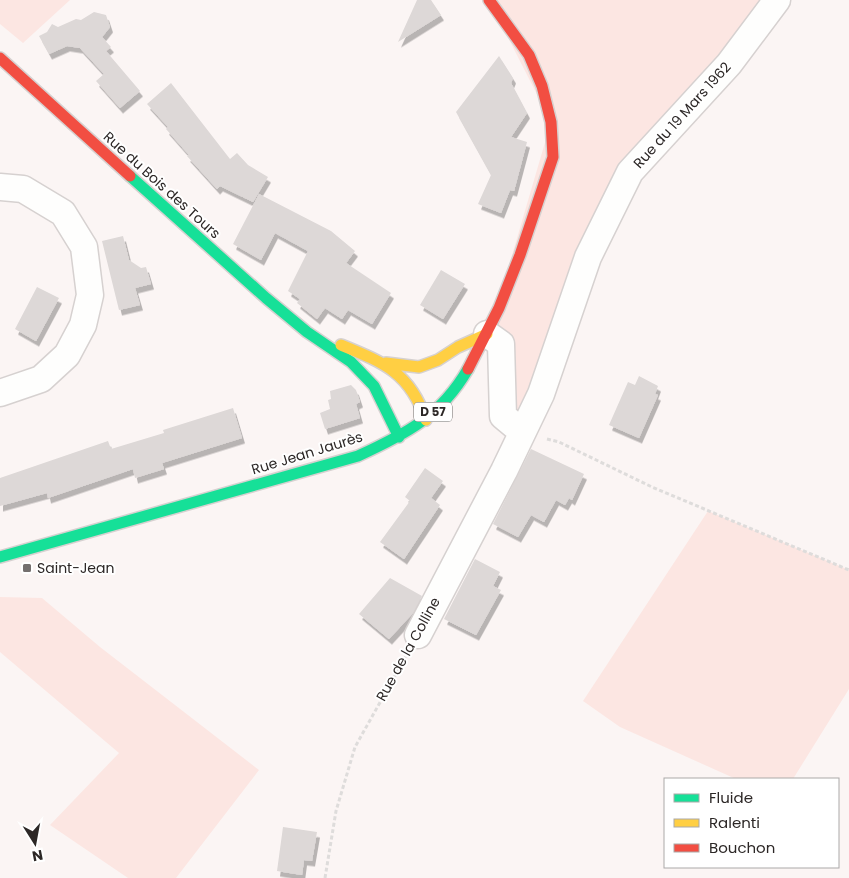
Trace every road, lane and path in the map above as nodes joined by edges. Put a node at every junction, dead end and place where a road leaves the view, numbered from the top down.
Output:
1 (489, 0) edge
2 (777, 0) edge
3 (0, 58) edge
4 (0, 187) edge
5 (307, 332) junction
6 (487, 334) junction
7 (386, 363) junction
8 (0, 393) edge
9 (426, 420) junction
10 (521, 431) junction
11 (399, 437) junction
12 (0, 557) edge
13 (849, 570) edge
14 (418, 635) joint
15 (325, 878) edge

1 - 6 main road, Rue Jean Jaurès / D 57
2 - 10 street, Rue du 19 Mars 1962
3 - 5 main road, Rue du Bois des Tours
4 - 8 street
5 - 7 main road
5 - 11 main road
6 - 7 main road
6 - 9 main road, Rue Jean Jaurès / D 57
6 - 10 street
7 - 9 main road
9 - 11 main road, Rue Jean Jaurès / D 57
10 - 13 path
10 - 14 street, Rue de la Colline
11 - 12 main road, Rue Jean Jaurès / D 57
14 - 15 path, Rue de la Colline

